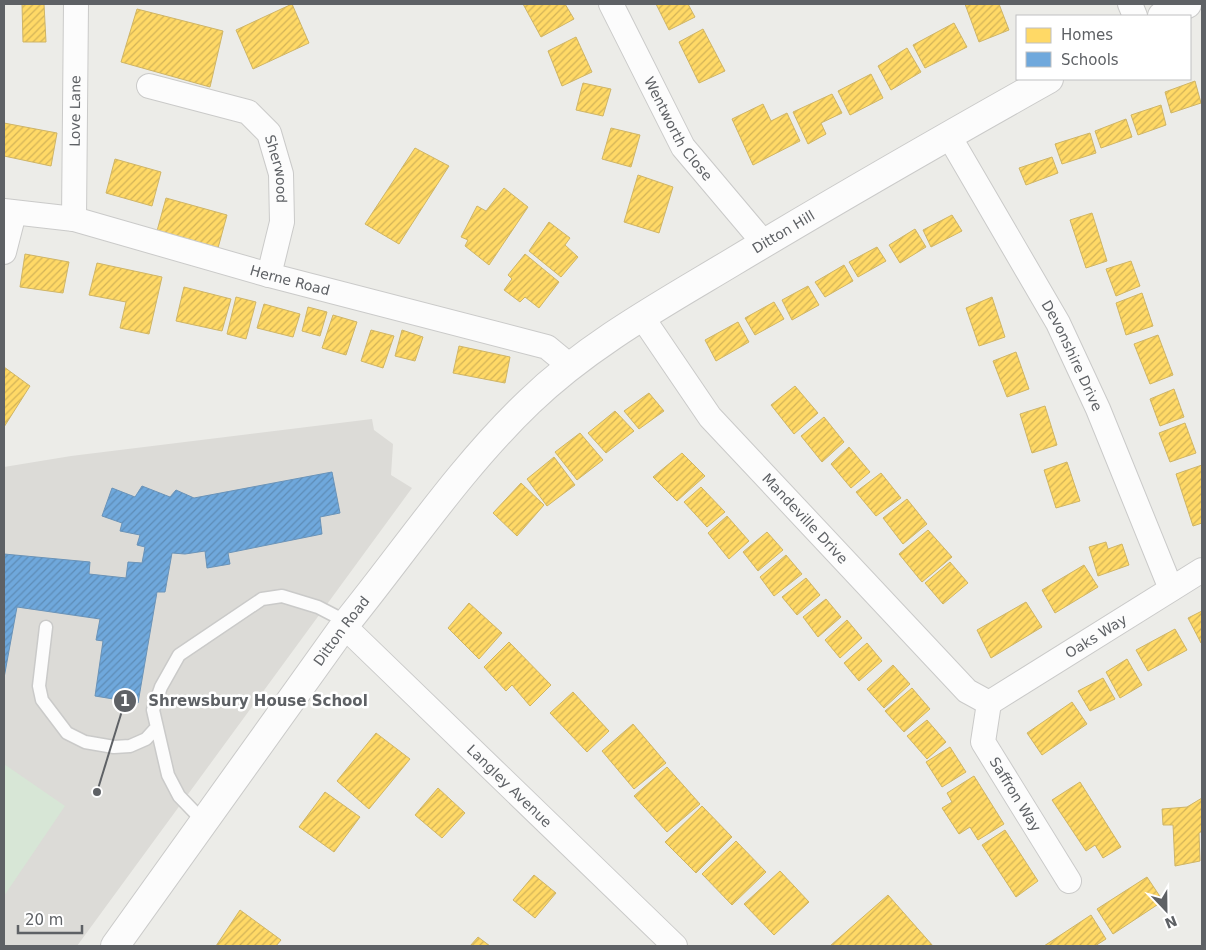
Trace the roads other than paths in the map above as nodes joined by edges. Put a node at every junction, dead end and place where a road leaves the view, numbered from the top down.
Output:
1 (76, 4) edge
2 (611, 4) edge
3 (1187, 4) edge
4 (1164, 15) edge
5 (1047, 80) edge
6 (149, 86) dead end
7 (949, 136) junction
8 (9, 212) edge
9 (74, 219) junction
10 (764, 243) junction
11 (4, 252) edge
12 (269, 275) junction
13 (642, 317) junction
14 (570, 366) junction
15 (529, 402) joint
16 (1202, 570) edge
17 (1171, 589) junction
18 (346, 624) junction
19 (46, 628) dead end
20 (989, 703) junction
21 (156, 728) junction
22 (204, 822) junction
23 (1069, 881) dead end
24 (115, 946) edge
25 (675, 946) edge

1 - 9 street, Love Lane
2 - 10 street, Wentworth Close
3 - 4 street
5 - 7 street, Ditton Hill
6 - 12 street, Sherwood
7 - 10 street, Ditton Hill
7 - 17 street, Devonshire Drive
8 - 9 street, Herne Road
8 - 11 street
9 - 12 street, Herne Road
10 - 13 street, Ditton Hill
12 - 14 street, Herne Road
13 - 14 street, Ditton Hill
13 - 20 street, Mandeville Drive
14 - 15 street, Ditton Hill
15 - 18 street, Ditton Road
16 - 17 street, Oaks Way
17 - 20 street, Oaks Way
18 - 21 lane
18 - 22 street, Ditton Road
18 - 25 street, Langley Avenue
19 - 21 lane
20 - 23 street, Saffron Way
21 - 22 lane
22 - 24 street, Ditton Road

